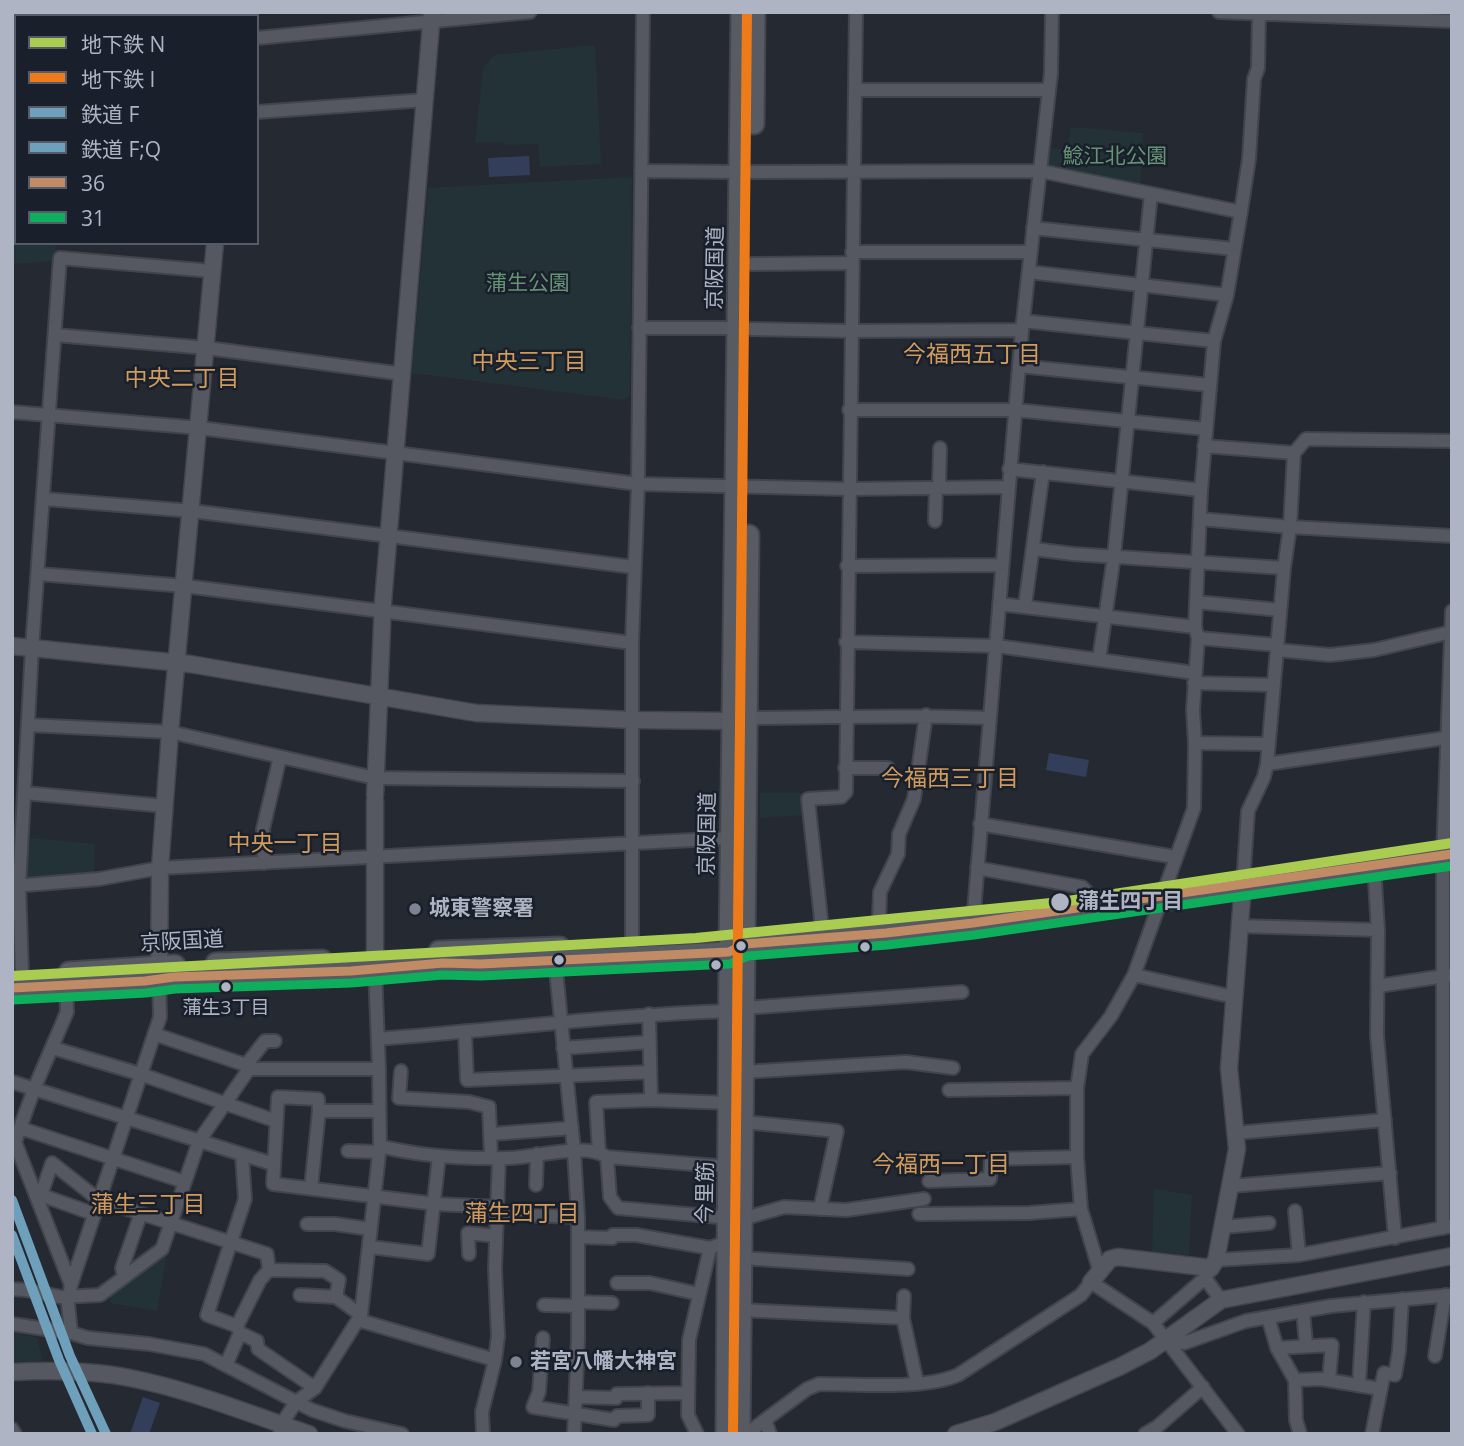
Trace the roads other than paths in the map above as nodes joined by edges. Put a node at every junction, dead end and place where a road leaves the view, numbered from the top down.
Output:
1 (530, 12) edge
2 (643, 12) edge
3 (741, 12) edge
4 (755, 12) edge
5 (856, 12) edge
6 (1052, 12) edge
7 (1219, 12) edge
8 (1259, 13) edge
9 (432, 17) edge
10 (1452, 21) edge
11 (259, 38) edge
12 (856, 90) junction
13 (1049, 90) junction
14 (425, 100) junction
15 (259, 112) edge
16 (641, 171) junction
17 (1040, 171) junction
18 (747, 172) junction
19 (854, 173) junction
20 (1151, 194) junction
21 (1241, 212) junction
22 (1033, 228) junction
23 (1146, 240) junction
24 (61, 245) edge
25 (215, 245) edge
26 (1234, 249) junction
27 (1031, 252) junction
28 (60, 258) junction
29 (852, 258) junction
30 (752, 264) junction
31 (212, 271) junction
32 (1029, 272) junction
33 (1142, 286) junction
34 (1227, 295) junction
35 (1022, 326) junction
36 (639, 328) junction
37 (745, 329) junction
38 (851, 331) junction
39 (1136, 334) junction
40 (55, 335) junction
41 (1214, 341) junction
42 (206, 348) junction
43 (1019, 366) junction
44 (403, 374) junction
45 (1132, 379) junction
46 (1209, 385) junction
47 (849, 410) junction
48 (1015, 410) junction
49 (12, 412) edge
50 (50, 415) junction
51 (1127, 421) junction
52 (200, 428) junction
53 (1206, 429) junction
54 (1452, 441) edge
55 (1204, 446) junction
56 (940, 448) dead end
57 (1294, 453) junction
58 (396, 454) junction
59 (1009, 469) junction
60 (1043, 472) junction
61 (1122, 481) junction
62 (638, 484) junction
63 (743, 486) junction
64 (938, 487) junction
65 (1008, 487) junction
66 (848, 489) junction
67 (1201, 490) junction
68 (45, 499) junction
69 (192, 511) junction
70 (1200, 519) junction
71 (935, 521) dead end
72 (1290, 527) junction
73 (1452, 536) edge
74 (389, 537) junction
75 (1034, 549) junction
76 (1114, 556) junction
77 (1197, 561) junction
78 (1002, 565) junction
79 (847, 566) junction
80 (634, 567) junction
81 (1284, 568) junction
82 (39, 574) junction
83 (185, 586) junction
84 (1196, 602) junction
85 (999, 604) junction
86 (1025, 606) junction
87 (382, 610) junction
88 (1280, 610) junction
89 (1452, 611) edge
90 (1105, 616) junction
91 (1196, 632) junction
92 (1451, 632) edge
93 (846, 642) junction
94 (632, 643) junction
95 (12, 646) edge
96 (997, 646) junction
97 (32, 648) junction
98 (1277, 648) junction
99 (1451, 658) edge
100 (1099, 660) junction
101 (178, 663) junction
102 (1195, 678) junction
103 (1273, 685) junction
104 (378, 695) junction
105 (926, 715) junction
106 (845, 718) junction
107 (990, 718) junction
108 (632, 720) junction
109 (741, 720) junction
110 (29, 725) junction
111 (170, 732) junction
112 (1450, 737) edge
113 (1195, 743) junction
114 (1268, 744) junction
115 (280, 757) junction
116 (1267, 764) junction
117 (845, 768) junction
118 (888, 768) dead end
119 (633, 781) junction
120 (375, 791) junction
121 (25, 793) junction
122 (165, 806) junction
123 (980, 824) junction
124 (730, 838) junction
125 (633, 845) junction
126 (1448, 855) edge
127 (374, 857) junction
128 (1175, 857) junction
129 (264, 863) junction
130 (1374, 864) junction
131 (160, 868) junction
132 (977, 868) junction
133 (1243, 884) junction
134 (16, 886) edge
135 (1164, 895) junction
136 (1099, 904) junction
137 (973, 923) junction
138 (1238, 926) junction
139 (1378, 930) junction
140 (886, 933) junction
141 (819, 938) junction
142 (632, 944) junction
143 (735, 945) junction
144 (555, 960) junction
145 (374, 964) junction
146 (159, 972) junction
147 (1134, 975) junction
148 (1448, 976) edge
149 (16, 979) edge
150 (66, 985) junction
151 (1378, 986) junction
152 (962, 992) dead end
153 (1234, 998) junction
154 (737, 1010) junction
155 (649, 1014) junction
156 (561, 1022) junction
157 (465, 1033) junction
158 (154, 1034) junction
159 (378, 1039) junction
160 (275, 1041) dead end
161 (650, 1042) junction
162 (52, 1048) junction
163 (563, 1048) junction
164 (248, 1067) junction
165 (953, 1068) dead end
166 (379, 1069) junction
167 (401, 1071) dead end
168 (650, 1072) junction
169 (744, 1072) junction
170 (140, 1074) junction
171 (566, 1076) junction
172 (467, 1080) junction
173 (12, 1082) edge
174 (1448, 1086) edge
175 (1077, 1088) junction
176 (34, 1089) junction
177 (949, 1090) dead end
178 (651, 1100) junction
179 (467, 1102) junction
180 (730, 1103) junction
181 (225, 1104) junction
182 (319, 1111) junction
183 (379, 1111) junction
184 (126, 1119) junction
185 (1385, 1120) junction
186 (276, 1121) junction
187 (744, 1122) junction
188 (20, 1128) junction
189 (572, 1128) junction
190 (1235, 1133) junction
191 (491, 1134) junction
192 (199, 1141) junction
193 (380, 1149) junction
194 (348, 1152) dead end
195 (575, 1152) junction
196 (537, 1154) junction
197 (242, 1155) junction
198 (603, 1155) junction
199 (439, 1156) junction
200 (495, 1157) junction
201 (1077, 1157) junction
202 (112, 1159) junction
203 (273, 1164) junction
204 (729, 1167) junction
205 (1390, 1173) junction
206 (929, 1181) dead end
207 (185, 1182) junction
208 (536, 1185) dead end
209 (1231, 1186) junction
210 (311, 1188) junction
211 (39, 1196) junction
212 (376, 1197) junction
213 (924, 1199) dead end
214 (99, 1200) junction
215 (433, 1203) junction
216 (820, 1209) junction
217 (1081, 1209) junction
218 (497, 1211) junction
219 (1295, 1211) dead end
220 (141, 1213) junction
221 (94, 1214) junction
222 (919, 1214) dead end
223 (578, 1217) junction
224 (735, 1219) junction
225 (171, 1223) junction
226 (1269, 1223) dead end
227 (307, 1224) dead end
228 (1223, 1227) junction
229 (1448, 1227) edge
230 (370, 1229) junction
231 (496, 1236) junction
232 (578, 1237) junction
233 (1395, 1238) junction
234 (232, 1243) junction
235 (719, 1246) junction
236 (370, 1247) junction
237 (469, 1254) dead end
238 (1299, 1255) junction
239 (1452, 1256) edge
240 (742, 1258) junction
241 (908, 1269) dead end
242 (1211, 1269) junction
243 (269, 1270) junction
244 (124, 1276) junction
245 (1095, 1276) junction
246 (617, 1283) dead end
247 (12, 1289) edge
248 (70, 1291) junction
249 (700, 1292) junction
250 (300, 1295) dead end
251 (1448, 1295) edge
252 (904, 1296) dead end
253 (336, 1297) junction
254 (1402, 1299) junction
255 (1221, 1300) junction
256 (735, 1302) junction
257 (1364, 1302) junction
258 (612, 1303) dead end
259 (578, 1304) junction
260 (544, 1305) dead end
261 (1303, 1311) junction
262 (360, 1317) junction
263 (1268, 1317) junction
264 (903, 1318) junction
265 (1153, 1323) junction
266 (12, 1324) edge
267 (239, 1329) junction
268 (71, 1333) junction
269 (543, 1338) dead end
270 (1167, 1339) junction
271 (1306, 1345) junction
272 (1277, 1348) junction
273 (1435, 1356) dead end
274 (495, 1360) junction
275 (226, 1365) junction
276 (1361, 1370) junction
277 (12, 1371) edge
278 (1384, 1373) junction
279 (1295, 1380) junction
280 (1329, 1380) junction
281 (917, 1383) junction
282 (1359, 1384) junction
283 (1203, 1387) junction
284 (315, 1388) junction
285 (1381, 1389) junction
286 (648, 1393) junction
287 (688, 1394) junction
288 (576, 1397) junction
289 (296, 1402) junction
290 (576, 1415) junction
291 (765, 1420) junction
292 (995, 1428) edge
293 (12, 1429) edge
294 (280, 1429) edge
295 (15, 1434) edge
296 (309, 1434) edge
297 (402, 1434) edge
298 (483, 1434) edge
299 (574, 1434) edge
300 (697, 1434) edge
301 (737, 1434) edge
302 (770, 1434) edge
303 (957, 1434) edge
304 (1145, 1434) edge
305 (1238, 1434) edge
306 (1300, 1434) edge
307 (1372, 1434) edge

1 - 9 street
2 - 16 street
3 - 18 highway, 京阪国道
4 - 18 highway, 京阪国道
5 - 12 street
6 - 13 street
7 - 8 street
8 - 10 street
8 - 21 street
9 - 11 street
9 - 14 street
12 - 13 street
12 - 19 street
13 - 17 street
14 - 15 street
14 - 44 street
16 - 18 street
16 - 36 street
17 - 19 street
17 - 20 street
17 - 22 street
18 - 19 street
18 - 30 highway, 京阪国道
18 - 37 highway, 京阪国道
19 - 29 street
20 - 21 street
20 - 23 street
21 - 26 street
22 - 23 street
22 - 27 street
23 - 26 street
23 - 33 street
24 - 28 street
25 - 31 street
26 - 34 street
27 - 29 street
27 - 32 street
28 - 31 street
28 - 40 street
29 - 30 street
29 - 38 street
30 - 37 highway, 京阪国道
31 - 42 street
32 - 33 street
32 - 35 street
33 - 34 street
33 - 39 street
34 - 41 street
35 - 38 street
35 - 39 street
35 - 43 street
36 - 37 street
36 - 62 street
37 - 38 street
37 - 63 highway, 京阪国道
38 - 47 street
39 - 41 street
39 - 45 street
40 - 42 street
40 - 50 street
41 - 46 street
42 - 44 street
42 - 52 street
43 - 45 street
43 - 48 street
44 - 58 street
45 - 46 street
45 - 51 street
46 - 53 street
47 - 48 street
47 - 66 street
48 - 51 street
48 - 59 street
49 - 50 street
50 - 52 street
50 - 68 street
51 - 53 street
51 - 61 street
52 - 58 street
52 - 69 street
53 - 55 street
54 - 57 street
55 - 57 street
55 - 67 street
56 - 64 street
57 - 72 street
58 - 62 street
58 - 74 street
59 - 60 street
59 - 65 street
60 - 61 street
60 - 75 street
61 - 67 street
61 - 76 street
62 - 63 street
62 - 80 street
63 - 66 street
63 - 109 highway, 京阪国道
64 - 65 street
64 - 66 street
64 - 71 street
65 - 78 street
66 - 79 street
67 - 70 street
68 - 69 street
68 - 82 street
69 - 74 street
69 - 83 street
70 - 72 street
70 - 77 street
72 - 73 street
72 - 81 street
74 - 80 street
74 - 87 street
75 - 76 street
75 - 86 street
76 - 77 street
76 - 90 street
77 - 81 street
77 - 84 street
78 - 79 street
78 - 85 street
79 - 93 street
80 - 94 street
81 - 88 street
82 - 83 street
82 - 97 street
83 - 87 street
83 - 101 street
84 - 88 street
84 - 91 street
85 - 86 street
85 - 96 street
86 - 90 street
87 - 94 street
87 - 104 street
88 - 98 street
89 - 92 street
90 - 91 street
90 - 100 street
91 - 98 street
91 - 102 street
92 - 98 street
92 - 99 street
93 - 96 street
93 - 106 street
94 - 108 street
95 - 97 street
96 - 100 street
96 - 107 street
97 - 101 street
97 - 110 street
98 - 103 street
99 - 112 street
100 - 102 street
101 - 104 street
101 - 111 street
102 - 103 street
102 - 113 street
103 - 114 street
104 - 108 street
104 - 120 street
105 - 106 street
105 - 107 street
105 - 140 street
106 - 109 street
106 - 117 street
107 - 123 street
108 - 109 street
108 - 119 street
109 - 124 highway, 京阪国道
109 - 143 highway, 京阪国道
110 - 111 street
110 - 121 street
111 - 115 street
111 - 122 street
112 - 116 street
112 - 126 street
113 - 114 street
113 - 128 street
114 - 116 street
115 - 120 street
115 - 129 street
116 - 133 street
117 - 118 street
117 - 141 street
119 - 120 street
119 - 125 street
120 - 127 street
121 - 122 street
121 - 134 street
122 - 131 street
123 - 128 street
123 - 132 street
124 - 125 street
124 - 143 highway, 京阪国道
125 - 127 street
125 - 142 street
126 - 130 main road
126 - 148 street
127 - 129 street
127 - 145 street
128 - 135 street
129 - 131 street
130 - 133 main road
130 - 139 street
131 - 134 street
131 - 146 street
132 - 136 street
132 - 137 street
133 - 135 main road
133 - 138 street
134 - 149 street
135 - 136 main road
135 - 147 street
136 - 137 main road
137 - 140 main road
138 - 139 street
138 - 153 street
139 - 151 street
140 - 141 main road
141 - 143 main road
142 - 143 highway, 京阪国道
142 - 145 highway, 京阪国道
143 - 144 highway, 京阪国道
143 - 154 main road, 今里筋
144 - 145 highway, 京阪国道
144 - 156 street
145 - 146 highway, 京阪国道
145 - 159 street
146 - 149 highway, 京阪国道
146 - 150 highway, 京阪国道
146 - 158 street
147 - 153 street
147 - 175 street
148 - 151 street
148 - 174 street
149 - 150 highway, 京阪国道
150 - 162 street
151 - 185 street
152 - 154 street
153 - 190 street
154 - 155 street
154 - 169 main road, 今里筋
154 - 180 main road, 今里筋
155 - 156 street
155 - 161 street
156 - 157 street
156 - 163 street
157 - 159 street
157 - 172 street
158 - 164 street
158 - 170 street
159 - 166 street
160 - 164 street
161 - 163 street
161 - 168 street
162 - 170 street
162 - 176 street
163 - 171 street
164 - 166 street
164 - 181 street
165 - 169 street
166 - 183 street
167 - 179 street
168 - 171 street
168 - 178 street
169 - 187 main road, 今里筋
170 - 181 street
170 - 184 street
171 - 172 street
171 - 189 street
172 - 179 street
173 - 176 street
174 - 229 street
175 - 177 street
175 - 201 street
176 - 184 street
176 - 188 street
178 - 180 street
178 - 198 street
179 - 191 street
180 - 204 main road, 今里筋
181 - 186 street
181 - 192 street
182 - 183 street
182 - 186 street
182 - 210 street
183 - 193 street
184 - 192 street
184 - 202 street
185 - 190 street
185 - 205 street
186 - 203 street
187 - 216 street
187 - 224 main road, 今里筋
188 - 202 street
188 - 211 street
189 - 191 street
189 - 195 street
190 - 209 street
191 - 200 street
192 - 197 street
192 - 207 street
193 - 194 street
193 - 199 street
193 - 212 street
195 - 196 street
195 - 198 street
195 - 223 street
196 - 200 street
196 - 208 street
197 - 203 street
197 - 234 street
198 - 204 street
198 - 224 street
199 - 200 street
199 - 215 street
200 - 218 street
201 - 206 street
201 - 217 street
202 - 207 street
202 - 214 street
203 - 210 street
204 - 224 main road, 今里筋
205 - 209 street
205 - 233 street
207 - 225 street
209 - 228 street
210 - 212 street
211 - 214 street
211 - 221 street
211 - 248 street
212 - 215 street
212 - 230 street
213 - 216 street
214 - 220 street
214 - 221 street
215 - 218 street
215 - 236 street
216 - 224 street
217 - 222 street
217 - 245 street
218 - 223 street
218 - 231 street
219 - 238 street
220 - 225 street
220 - 244 street
221 - 248 street
223 - 232 street
224 - 235 main road, 今里筋
224 - 240 main road, 今里筋
225 - 234 street
225 - 244 street
226 - 228 street
227 - 230 street
228 - 242 street
229 - 233 street
230 - 236 street
231 - 237 street
231 - 274 street
232 - 235 street
232 - 259 street
233 - 238 street
234 - 243 street
234 - 267 street
235 - 249 street
235 - 256 main road, 今里筋
236 - 262 street
238 - 242 street
239 - 255 street
240 - 241 street
240 - 256 main road, 今里筋
242 - 245 street
242 - 255 street
242 - 265 street
243 - 253 street
243 - 267 street
244 - 248 street
245 - 265 street
245 - 281 street
246 - 249 street
247 - 248 street
248 - 268 street
249 - 256 street
249 - 287 street
250 - 253 street
251 - 254 street
251 - 273 street
252 - 264 street
253 - 262 street
254 - 257 street
254 - 278 street
255 - 270 street
256 - 264 street
256 - 301 main road, 今里筋
257 - 261 street
257 - 276 street
258 - 259 street
259 - 260 street
259 - 288 street
261 - 263 street
261 - 271 street
262 - 274 street
262 - 284 street
263 - 270 street
263 - 272 street
264 - 281 street
265 - 270 street
266 - 268 street
267 - 275 street
267 - 284 street
268 - 275 street
269 - 290 street
270 - 283 street
270 - 292 street
271 - 272 street
271 - 280 street
272 - 279 street
274 - 298 street
275 - 289 street
276 - 278 street
276 - 282 street
277 - 294 street
278 - 285 street
279 - 280 street
279 - 306 street
280 - 282 street
281 - 291 street
282 - 285 street
283 - 304 street
283 - 305 street
284 - 289 street
285 - 307 street
286 - 287 street
286 - 288 street
286 - 290 street
287 - 300 street
288 - 290 street
289 - 294 street
289 - 297 street
290 - 299 street
291 - 301 street
291 - 302 street
292 - 303 street
293 - 295 street
294 - 296 street

